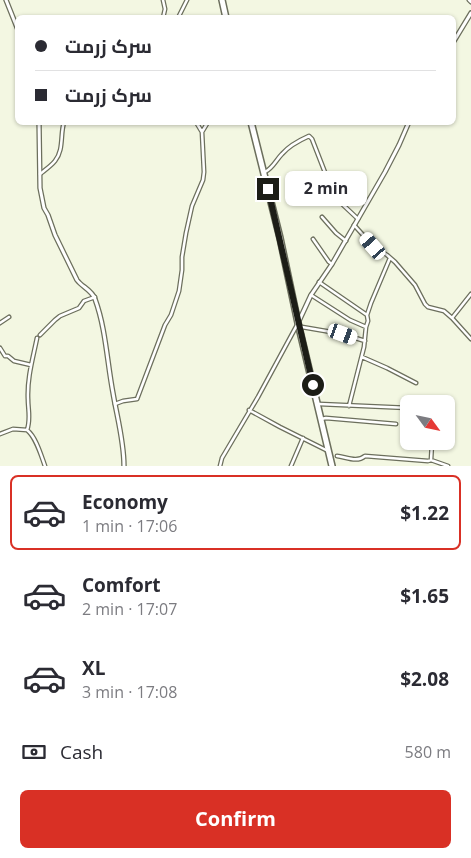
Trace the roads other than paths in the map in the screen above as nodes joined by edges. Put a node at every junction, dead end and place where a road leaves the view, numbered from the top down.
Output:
1 (6, 0) edge
2 (163, 0) edge
3 (187, 0) edge
4 (222, 0) edge
5 (471, 13) edge
6 (164, 15) edge
7 (180, 15) edge
8 (225, 15) edge
9 (15, 22) edge
10 (456, 38) edge
11 (39, 125) edge
12 (63, 125) edge
13 (198, 125) edge
14 (205, 125) edge
15 (252, 125) edge
16 (408, 125) edge
17 (201, 130) junction
18 (264, 173) junction
19 (40, 174) junction
20 (322, 217) dead end
21 (358, 219) junction
22 (354, 225) junction
23 (313, 239) dead end
24 (346, 241) junction
25 (390, 258) junction
26 (332, 264) junction
27 (319, 282) junction
28 (471, 294) edge
29 (312, 295) junction
30 (95, 297) junction
31 (367, 315) junction
32 (9, 317) dead end
33 (452, 318) junction
34 (0, 323) edge
35 (298, 326) junction
36 (366, 327) junction
37 (40, 335) dead end
38 (36, 338) dead end
39 (471, 339) edge
40 (365, 341) junction
41 (0, 348) edge
42 (362, 357) junction
43 (31, 365) junction
44 (416, 383) dead end
45 (115, 404) junction
46 (317, 404) junction
47 (349, 406) junction
48 (400, 408) edge
49 (249, 410) junction
50 (321, 419) junction
51 (396, 424) dead end
52 (27, 430) junction
53 (0, 434) edge
54 (304, 438) junction
55 (329, 450) junction
56 (432, 450) edge
57 (337, 456) dead end
58 (432, 460) junction
59 (45, 466) edge
60 (124, 466) edge
61 (220, 466) edge
62 (291, 466) edge
63 (332, 466) edge
64 (448, 466) edge

1 - 9 street
2 - 6 street
3 - 7 street
4 - 8 highway
5 - 10 street
11 - 19 street
12 - 19 street
13 - 17 street
14 - 17 street
15 - 18 highway
16 - 21 street
17 - 45 street
18 - 21 street
18 - 35 highway
19 - 30 street
20 - 24 street
21 - 22 street
22 - 24 street
22 - 25 street
23 - 26 street
24 - 26 street
25 - 31 street
25 - 33 street
26 - 27 street
27 - 29 street
27 - 31 street
28 - 33 street
29 - 35 street
29 - 36 street
30 - 37 street
30 - 45 street
31 - 36 street
32 - 34 street
33 - 39 street
35 - 40 street
35 - 46 highway
35 - 49 street
36 - 40 street
38 - 43 street
40 - 42 street
41 - 43 street
42 - 44 street
42 - 47 street
43 - 52 street
45 - 60 street
46 - 47 street
46 - 50 highway
47 - 48 street
49 - 54 street
49 - 61 street
50 - 51 street
50 - 55 highway
52 - 53 street
52 - 59 street
54 - 55 street
54 - 62 street
55 - 63 highway
56 - 58 street
57 - 58 street
58 - 64 street

